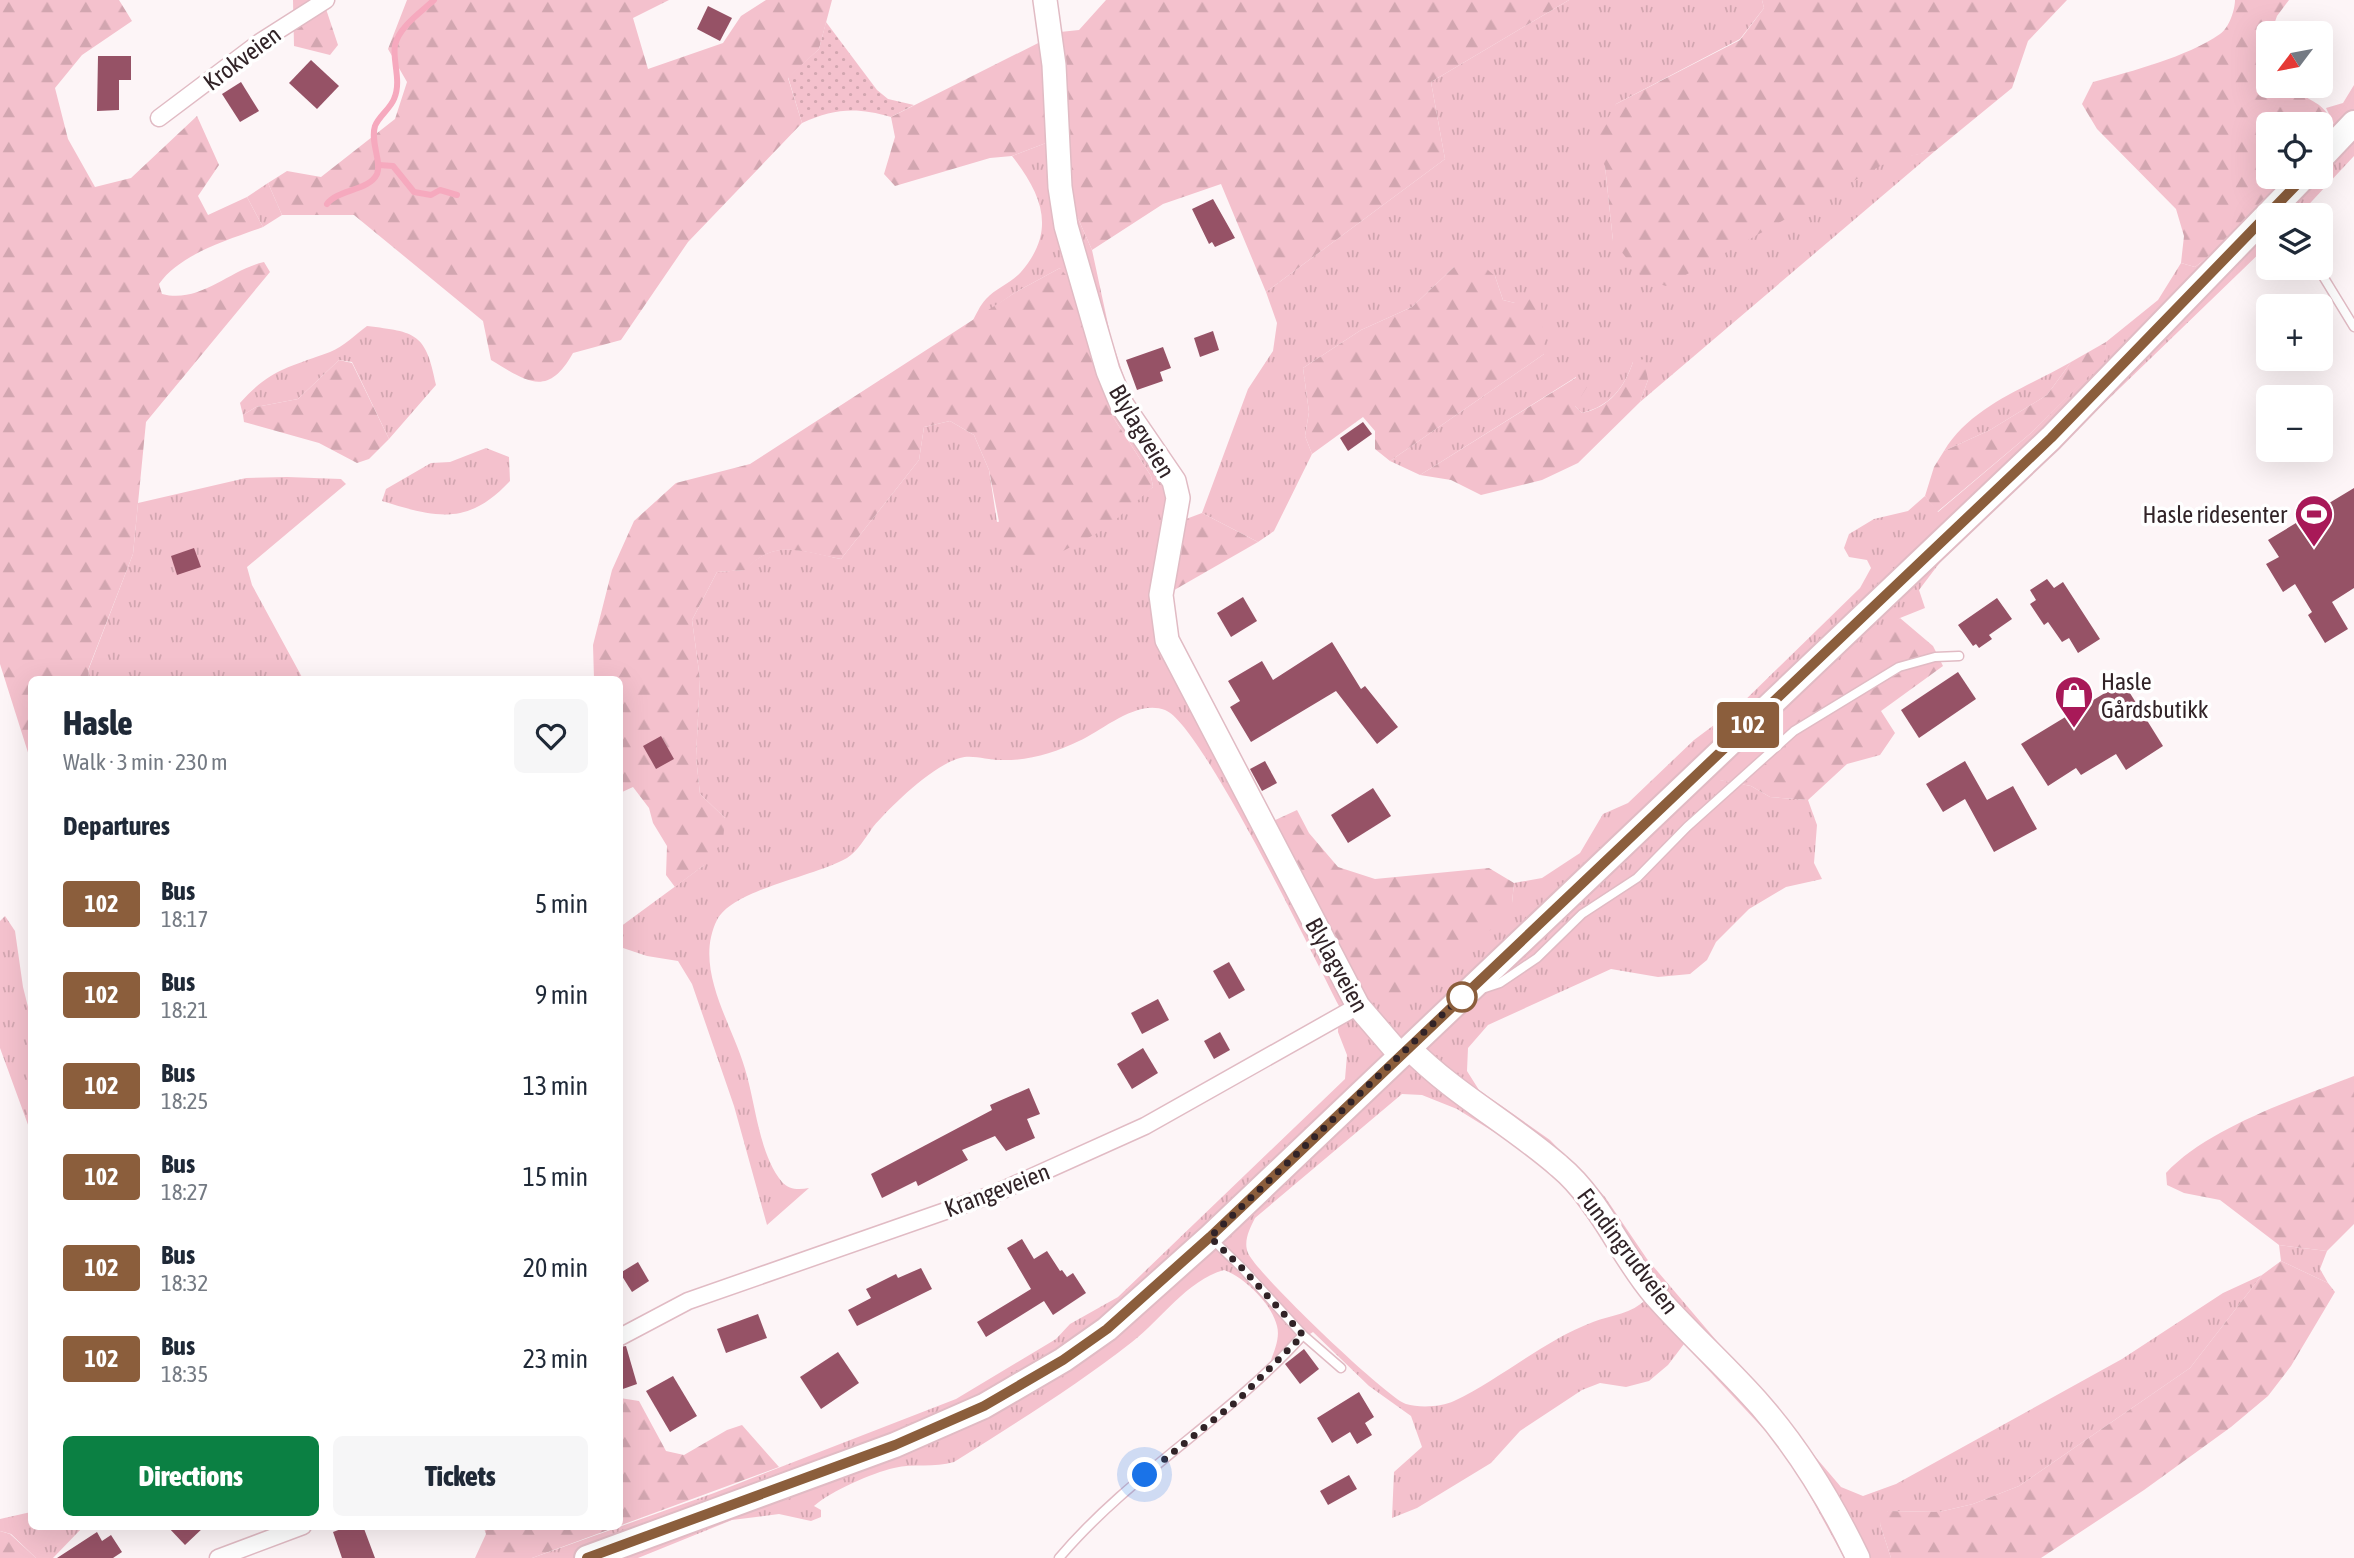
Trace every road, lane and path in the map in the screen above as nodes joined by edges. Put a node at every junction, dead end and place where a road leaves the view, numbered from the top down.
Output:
1 (326, 0) edge
2 (1045, 0) edge
3 (159, 118) dead end
4 (2354, 123) edge
5 (2333, 145) edge
6 (2256, 237) edge
7 (2325, 280) edge
8 (2354, 327) edge
9 (1959, 656) dead end
10 (1465, 993) junction
11 (1359, 1006) junction
12 (1405, 1052) junction
13 (1210, 1237) junction
14 (623, 1335) edge
15 (1303, 1335) junction
16 (1341, 1368) dead end
17 (292, 1530) edge
18 (218, 1558) edge
19 (587, 1558) edge
20 (1059, 1558) edge
21 (1858, 1558) edge

1 - 3 street, Krokveien
2 - 11 street, Blylagveien
4 - 5 main road
6 - 10 main road
7 - 8 lane
9 - 10 lane
10 - 12 main road
11 - 12 street, Blylagveien
11 - 14 street, Krangeveien
12 - 13 main road
12 - 21 street, Fundingrudveien
13 - 15 lane
13 - 19 main road
15 - 16 lane
15 - 20 lane
17 - 18 street

